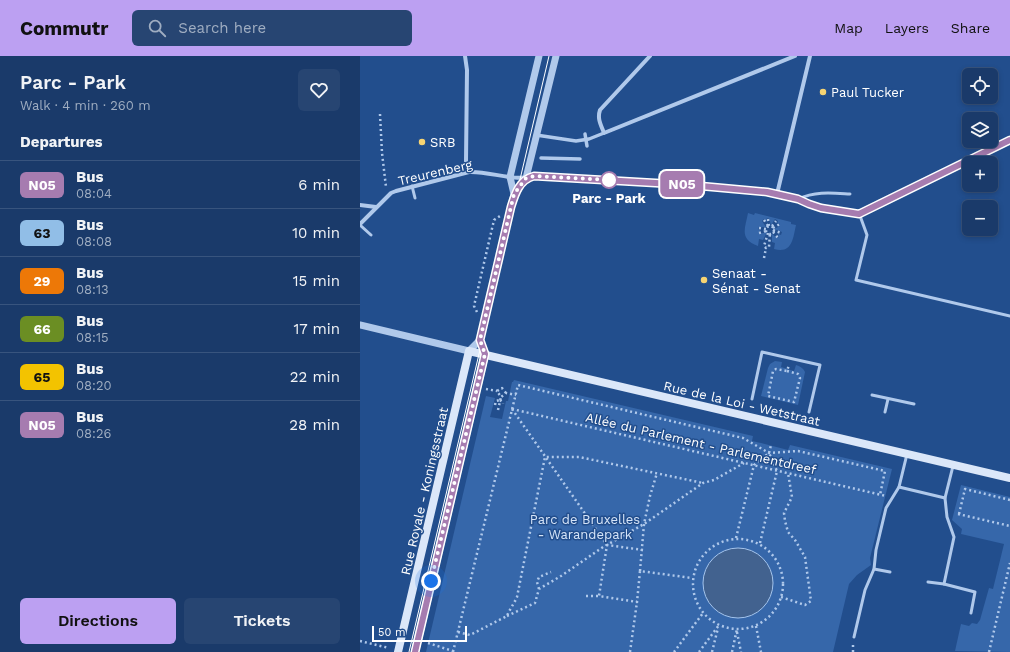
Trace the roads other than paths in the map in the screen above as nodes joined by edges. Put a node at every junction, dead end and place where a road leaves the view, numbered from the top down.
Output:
1 (466, 56) edge
2 (539, 56) edge
3 (556, 56) edge
4 (650, 56) edge
5 (795, 56) edge
6 (810, 56) edge
7 (604, 133) junction
8 (585, 134) dead end
9 (536, 135) junction
10 (586, 139) junction
11 (1010, 140) edge
12 (587, 146) dead end
13 (541, 158) dead end
14 (580, 159) dead end
15 (947, 170) dead end
16 (469, 172) junction
17 (942, 173) dead end
18 (510, 178) junction
19 (523, 178) junction
20 (927, 181) dead end
21 (922, 183) dead end
22 (412, 186) junction
23 (514, 194) junction
24 (777, 194) junction
25 (850, 194) dead end
26 (415, 198) dead end
27 (798, 199) junction
28 (360, 206) edge
29 (376, 207) junction
30 (859, 214) junction
31 (360, 225) edge
32 (371, 235) dead end
33 (1010, 316) edge
34 (360, 325) edge
35 (480, 340) junction
36 (469, 351) junction
37 (485, 354) junction
38 (872, 395) dead end
39 (752, 399) dead end
40 (888, 399) junction
41 (914, 404) dead end
42 (809, 412) dead end
43 (885, 412) dead end
44 (907, 454) junction
45 (953, 465) junction
46 (1010, 478) edge
47 (899, 487) junction
48 (945, 498) junction
49 (874, 569) junction
50 (890, 572) dead end
51 (928, 582) dead end
52 (944, 584) junction
53 (971, 613) dead end
54 (854, 636) dead end
55 (395, 650) edge
56 (415, 652) edge

1 - 16 street
2 - 18 street
3 - 9 street
4 - 7 street
5 - 7 street
6 - 24 street
7 - 10 street
8 - 10 street
9 - 10 street
9 - 19 street
10 - 12 street
11 - 15 street
13 - 14 street
16 - 18 street, Treurenberg
16 - 22 street, Treurenberg
17 - 20 street
18 - 19 street, Treurenberg
18 - 23 street
19 - 23 street
19 - 24 street, Treurenberg
21 - 30 street
22 - 26 lane
22 - 29 street, Treurenberg
23 - 35 street
24 - 27 street, Treurenberg
25 - 27 lane
27 - 30 street, Treurenberg
28 - 29 street
29 - 31 street, Treurenberg
30 - 33 lane
31 - 32 lane
34 - 36 street
35 - 36 street
35 - 37 street
36 - 37 main road, Rue de la Loi - Wetstraat
36 - 55 main road, Rue Royale - Koningsstraat
37 - 44 main road, Rue de la Loi - Wetstraat
37 - 56 main road
38 - 40 lane
39 - 42 lane
40 - 41 lane
40 - 43 lane
44 - 45 main road, Rue de la Loi - Wetstraat
44 - 47 lane
45 - 46 main road, Rue de la Loi - Wetstraat
45 - 48 lane
47 - 48 lane
47 - 49 lane
48 - 52 lane
49 - 50 lane
49 - 54 lane
51 - 52 lane
52 - 53 lane

